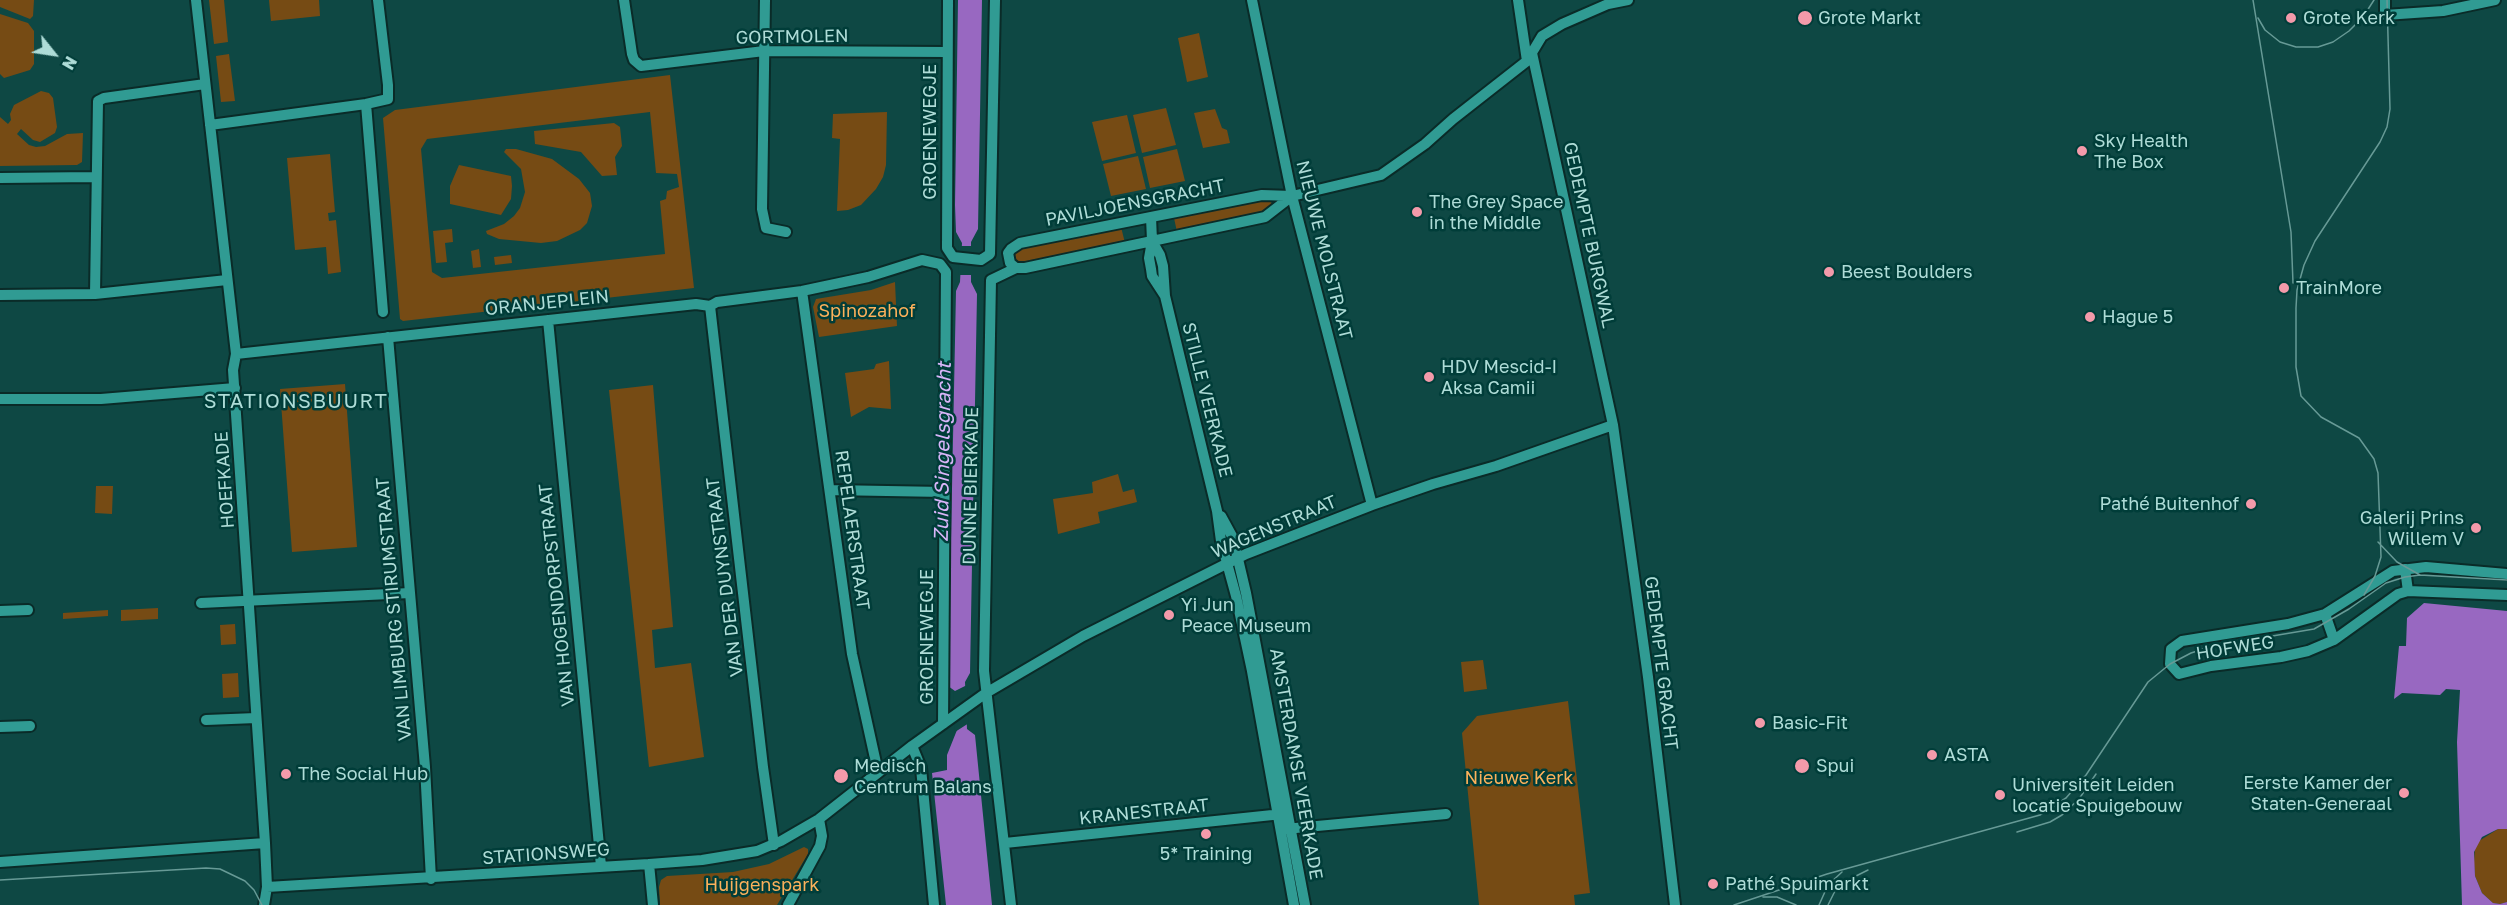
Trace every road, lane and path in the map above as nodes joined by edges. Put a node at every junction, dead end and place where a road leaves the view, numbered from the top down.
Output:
1 (196, 0) edge
2 (378, 0) edge
3 (624, 0) edge
4 (765, 0) edge
5 (948, 0) edge
6 (995, 0) edge
7 (1252, 0) edge
8 (1518, 0) edge
9 (1628, 0) edge
10 (2385, 0) edge
11 (2494, 0) edge
12 (765, 51) junction
13 (947, 52) junction
14 (1530, 57) junction
15 (206, 84) junction
16 (366, 104) junction
17 (210, 124) junction
18 (95, 177) junction
19 (0, 178) edge
20 (1292, 196) junction
21 (1151, 217) junction
22 (786, 232) dead end
23 (1152, 241) junction
24 (940, 264) joint
25 (1016, 268) junction
26 (991, 279) joint
27 (227, 280) junction
28 (802, 291) junction
29 (94, 294) junction
30 (0, 295) edge
31 (710, 306) junction
32 (383, 312) dead end
33 (548, 320) junction
34 (388, 337) junction
35 (236, 354) junction
36 (235, 388) junction
37 (0, 399) edge
38 (1613, 425) junction
39 (830, 490) junction
40 (944, 492) junction
41 (1372, 505) junction
42 (1217, 511) junction
43 (1238, 558) junction
44 (1227, 563) junction
45 (2405, 569) junction
46 (2507, 574) edge
47 (2408, 591) junction
48 (410, 593) junction
49 (2507, 596) edge
50 (249, 601) junction
51 (201, 603) dead end
52 (28, 610) dead end
53 (0, 611) edge
54 (2325, 614) junction
55 (2334, 640) junction
56 (986, 693) junction
57 (954, 716) joint
58 (256, 718) junction
59 (206, 720) dead end
60 (943, 724) junction
61 (30, 726) dead end
62 (0, 727) edge
63 (912, 746) junction
64 (878, 772) junction
65 (1288, 813) junction
66 (1276, 814) junction
67 (1446, 814) dead end
68 (819, 819) junction
69 (1290, 828) junction
70 (1278, 830) junction
71 (265, 843) junction
72 (1005, 843) junction
73 (774, 845) junction
74 (0, 862) edge
75 (649, 864) junction
76 (602, 867) junction
77 (431, 879) junction
78 (267, 887) junction
79 (264, 905) edge
80 (653, 905) edge
81 (788, 905) edge
82 (934, 905) edge
83 (1011, 905) edge
84 (1293, 905) edge
85 (1305, 905) edge
86 (1675, 905) edge

1 - 15 street, HOEFKADE
2 - 16 street
3 - 12 street, GORTMOLEN
4 - 12 street
5 - 13 street, GROENEWEGJE
6 - 13 street, GROENEWEGJE
7 - 20 street, NIEUWE MOLSTRAAT
8 - 14 street, GEDEMPTE BURGWAL
9 - 14 street, PAVILJOENSGRACHT
10 - 11 street
12 - 13 street, GORTMOLEN
12 - 22 street
14 - 20 street, PAVILJOENSGRACHT
14 - 38 street, GEDEMPTE BURGWAL
15 - 17 street, HOEFKADE
15 - 18 street
16 - 17 street
16 - 32 street
17 - 27 street, HOEFKADE
18 - 19 street
18 - 29 street
20 - 21 street, PAVILJOENSGRACHT
20 - 23 street, PAVILJOENSGRACHT
20 - 41 street, NIEUWE MOLSTRAAT
21 - 23 street, STILLE VEERKADE
21 - 25 street, PAVILJOENSGRACHT
23 - 25 street, PAVILJOENSGRACHT
23 - 42 street, STILLE VEERKADE
24 - 28 street, ORANJEPLEIN
24 - 40 street, GROENEWEGJE
25 - 26 street, PAVILJOENSGRACHT
26 - 56 street, DUNNE BIERKADE
27 - 29 street
27 - 35 street, HOEFKADE
28 - 31 street, ORANJEPLEIN
28 - 39 street, REPELAERSTRAAT
29 - 30 street
31 - 33 street, ORANJEPLEIN
31 - 73 street, VAN DER DUYNSTRAAT
33 - 34 street, ORANJEPLEIN
33 - 76 street, VAN HOGENDORPSTRAAT
34 - 35 street, ORANJEPLEIN
34 - 48 street, VAN LIMBURG STIRUMSTRAAT
35 - 36 street, HOEFKADE
36 - 37 street
36 - 50 street, HOEFKADE
38 - 41 street, WAGENSTRAAT
38 - 86 street, GEDEMPTE GRACHT
39 - 40 street
39 - 64 street, REPELAERSTRAAT
40 - 60 street, GROENEWEGJE
41 - 43 street, WAGENSTRAAT
42 - 43 street, STILLE VEERKADE
42 - 44 street, STILLE VEERKADE
43 - 44 street, WAGENSTRAAT
43 - 65 street, AMSTERDAMSE VEERKADE
44 - 56 street, WAGENSTRAAT
44 - 66 street, AMSTERDAMSE VEERKADE
45 - 46 street
45 - 47 street
45 - 54 street
47 - 49 street
47 - 55 street, HOFWEG
48 - 50 street
48 - 77 street, VAN LIMBURG STIRUMSTRAAT
50 - 51 street
50 - 58 street, HOEFKADE
52 - 53 street
54 - 55 street
54 - 55 street, HOFWEG
56 - 57 street, WAGENSTRAAT
56 - 72 street, DUNNE BIERKADE
57 - 60 street, STATIONSWEG
58 - 59 street
58 - 71 street, HOEFKADE
60 - 63 street, STATIONSWEG
61 - 62 street
63 - 64 street, STATIONSWEG
63 - 82 street
64 - 68 street, STATIONSWEG
65 - 66 street, KRANESTRAAT
65 - 69 street, AMSTERDAMSE VEERKADE
66 - 70 street, AMSTERDAMSE VEERKADE
66 - 72 street, KRANESTRAAT
67 - 69 street
68 - 73 street, STATIONSWEG
68 - 81 street
69 - 70 street
69 - 85 street, AMSTERDAMSE VEERKADE
70 - 84 street, AMSTERDAMSE VEERKADE
71 - 74 street
71 - 78 street, HOEFKADE
72 - 83 street, DUNNE BIERKADE
73 - 75 street, STATIONSWEG
75 - 76 street, STATIONSWEG
75 - 80 street
76 - 77 street, STATIONSWEG
77 - 78 street, STATIONSWEG
78 - 79 street, HOEFKADE

